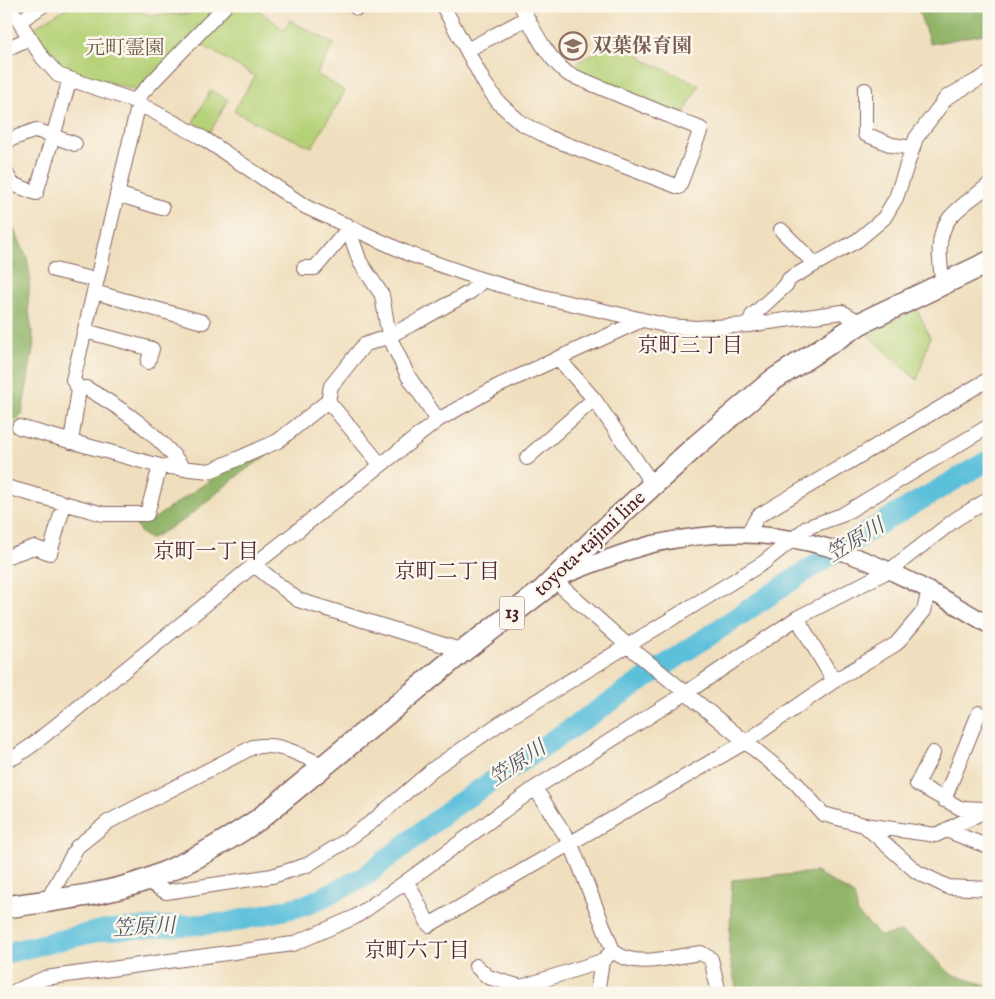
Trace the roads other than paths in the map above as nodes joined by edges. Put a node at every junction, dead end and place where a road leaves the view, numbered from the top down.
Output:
1 (6, 6) edge
2 (42, 6) edge
3 (224, 6) edge
4 (356, 6) edge
5 (360, 6) edge
6 (443, 6) edge
7 (524, 12) edge
8 (20, 21) junction
9 (30, 38) junction
10 (6, 49) edge
11 (467, 50) junction
12 (989, 74) edge
13 (70, 79) junction
14 (864, 90) dead end
15 (137, 103) junction
16 (52, 136) junction
17 (6, 141) edge
18 (75, 144) dead end
19 (913, 148) junction
20 (6, 173) edge
21 (989, 185) edge
22 (118, 194) junction
23 (162, 208) dead end
24 (347, 225) junction
25 (781, 230) dead end
26 (989, 262) edge
27 (814, 263) junction
28 (304, 268) dead end
29 (54, 270) dead end
30 (483, 280) junction
31 (943, 285) junction
32 (95, 286) junction
33 (642, 320) junction
34 (203, 322) dead end
35 (861, 323) junction
36 (748, 326) junction
37 (85, 331) junction
38 (389, 336) junction
39 (558, 358) junction
40 (148, 362) dead end
41 (989, 379) edge
42 (80, 389) junction
43 (594, 399) junction
44 (328, 401) junction
45 (438, 420) junction
46 (989, 426) edge
47 (19, 427) dead end
48 (70, 442) junction
49 (527, 458) dead end
50 (380, 464) junction
51 (160, 466) junction
52 (184, 469) junction
53 (653, 485) junction
54 (6, 487) edge
55 (989, 498) edge
56 (64, 504) junction
57 (748, 533) junction
58 (799, 540) junction
59 (6, 557) edge
60 (254, 565) junction
61 (883, 567) junction
62 (553, 579) junction
63 (929, 589) junction
64 (797, 618) junction
65 (989, 625) edge
66 (627, 645) junction
67 (462, 652) junction
68 (834, 681) junction
69 (686, 693) junction
70 (979, 713) dead end
71 (747, 741) junction
72 (932, 753) dead end
73 (6, 758) edge
74 (324, 766) junction
75 (535, 788) junction
76 (944, 800) junction
77 (989, 809) edge
78 (864, 825) junction
79 (946, 830) junction
80 (571, 844) junction
81 (989, 847) edge
82 (145, 880) junction
83 (407, 881) junction
84 (989, 889) edge
85 (48, 901) junction
86 (6, 907) edge
87 (613, 951) junction
88 (602, 961) junction
89 (476, 966) dead end
90 (11, 993) edge
91 (597, 993) edge
92 (719, 993) edge

1 - 8 street
2 - 8 street
3 - 15 street
4 - 5 street
6 - 11 street
7 - 11 street
7 - 11 street
8 - 9 street
9 - 10 street
9 - 13 street
12 - 19 street
13 - 15 street
13 - 16 street
14 - 19 street
15 - 22 street
15 - 24 street
16 - 17 street
16 - 18 street
16 - 20 street
19 - 27 street
21 - 31 street
22 - 23 street
22 - 32 street
24 - 28 street
24 - 30 street
24 - 38 street
25 - 27 street
26 - 31 main road, toyota-tajimi line / 13
27 - 36 street
29 - 32 street
30 - 33 street
30 - 38 street
31 - 35 main road, toyota-tajimi line / 13
32 - 34 street
32 - 37 street
33 - 36 street
33 - 39 street
35 - 36 street
35 - 53 main road, toyota-tajimi line / 13
37 - 40 street
37 - 42 street
38 - 44 street
38 - 45 street
39 - 43 street
39 - 45 street
41 - 57 street
42 - 48 street
42 - 52 street
43 - 49 street
43 - 53 street
44 - 50 street
44 - 52 street
45 - 50 street
46 - 58 street
47 - 48 street
48 - 51 street
50 - 60 street
51 - 52 street
51 - 56 street
53 - 62 main road, toyota-tajimi line / 13
54 - 56 street
55 - 61 street
56 - 59 street
57 - 58 street
57 - 62 street
58 - 61 street
58 - 66 street
60 - 67 street
60 - 73 street
61 - 63 street
61 - 64 street
62 - 66 street
62 - 67 main road, toyota-tajimi line / 13
63 - 65 street
63 - 68 street
64 - 68 street
64 - 69 street
66 - 69 street
66 - 82 street
67 - 74 main road, toyota-tajimi line / 13
68 - 71 street
69 - 71 street
69 - 75 street
70 - 76 street
71 - 78 street
71 - 80 street
72 - 76 street
74 - 82 main road, toyota-tajimi line / 13
74 - 85 street
75 - 80 street
75 - 83 street
76 - 77 street
77 - 79 street
78 - 79 street
78 - 84 street
79 - 81 street
80 - 83 street
80 - 87 street
82 - 85 main road, toyota-tajimi line / 13
83 - 90 street
85 - 86 main road, toyota-tajimi line / 13
87 - 88 street
87 - 92 street
88 - 89 street
88 - 91 street

